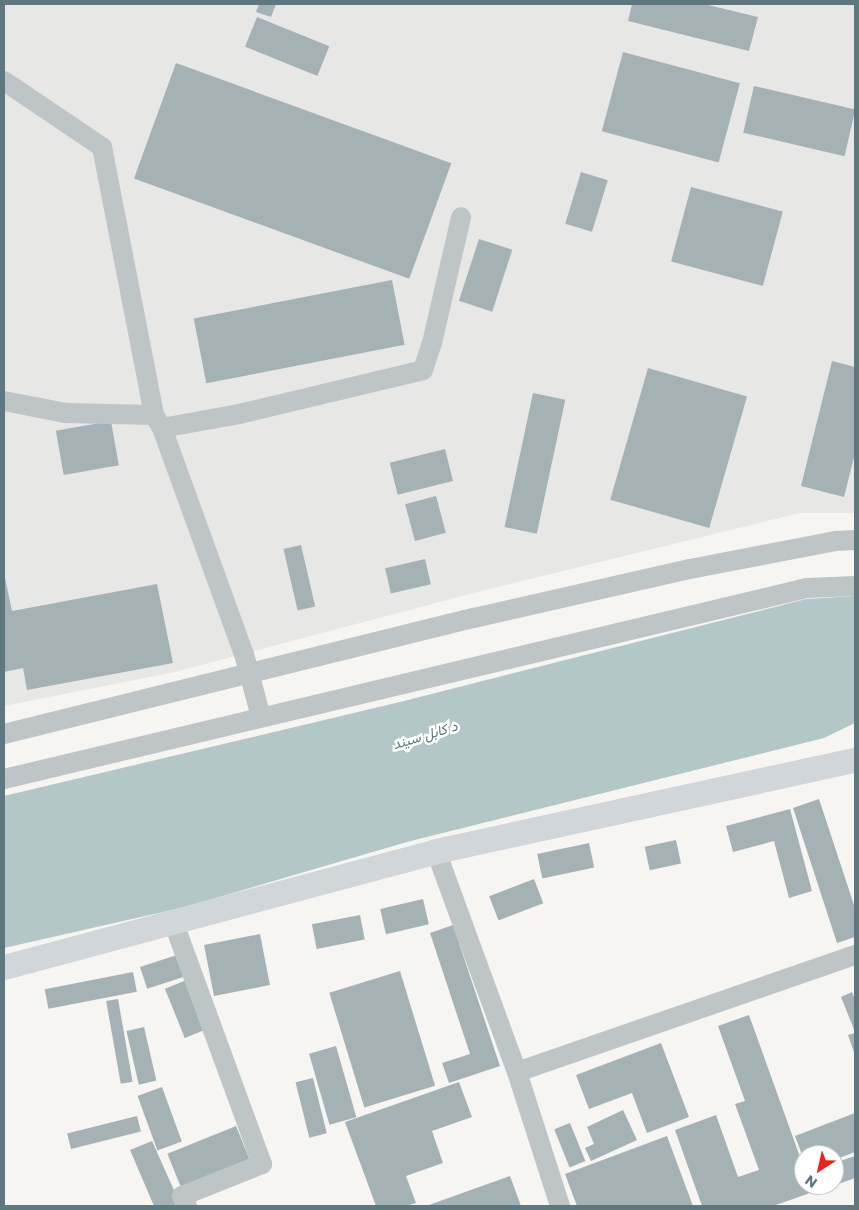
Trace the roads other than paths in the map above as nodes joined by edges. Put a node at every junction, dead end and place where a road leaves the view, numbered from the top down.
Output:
1 (4, 81) edge
2 (460, 217) dead end
3 (4, 401) edge
4 (158, 421) junction
5 (855, 540) edge
6 (855, 586) edge
7 (250, 675) junction
8 (261, 717) junction
9 (4, 734) edge
10 (855, 760) edge
11 (4, 780) edge
12 (436, 851) junction
13 (173, 921) junction
14 (855, 955) edge
15 (4, 967) edge
16 (517, 1072) junction
17 (187, 1206) edge
18 (560, 1206) edge

1 - 4 street
2 - 4 street
3 - 4 street
4 - 7 street
5 - 7 street
6 - 8 street
7 - 8 street
7 - 9 street
8 - 11 street
10 - 12 main road
12 - 13 main road
12 - 16 street
13 - 15 main road
13 - 17 street
14 - 16 street
16 - 18 street

